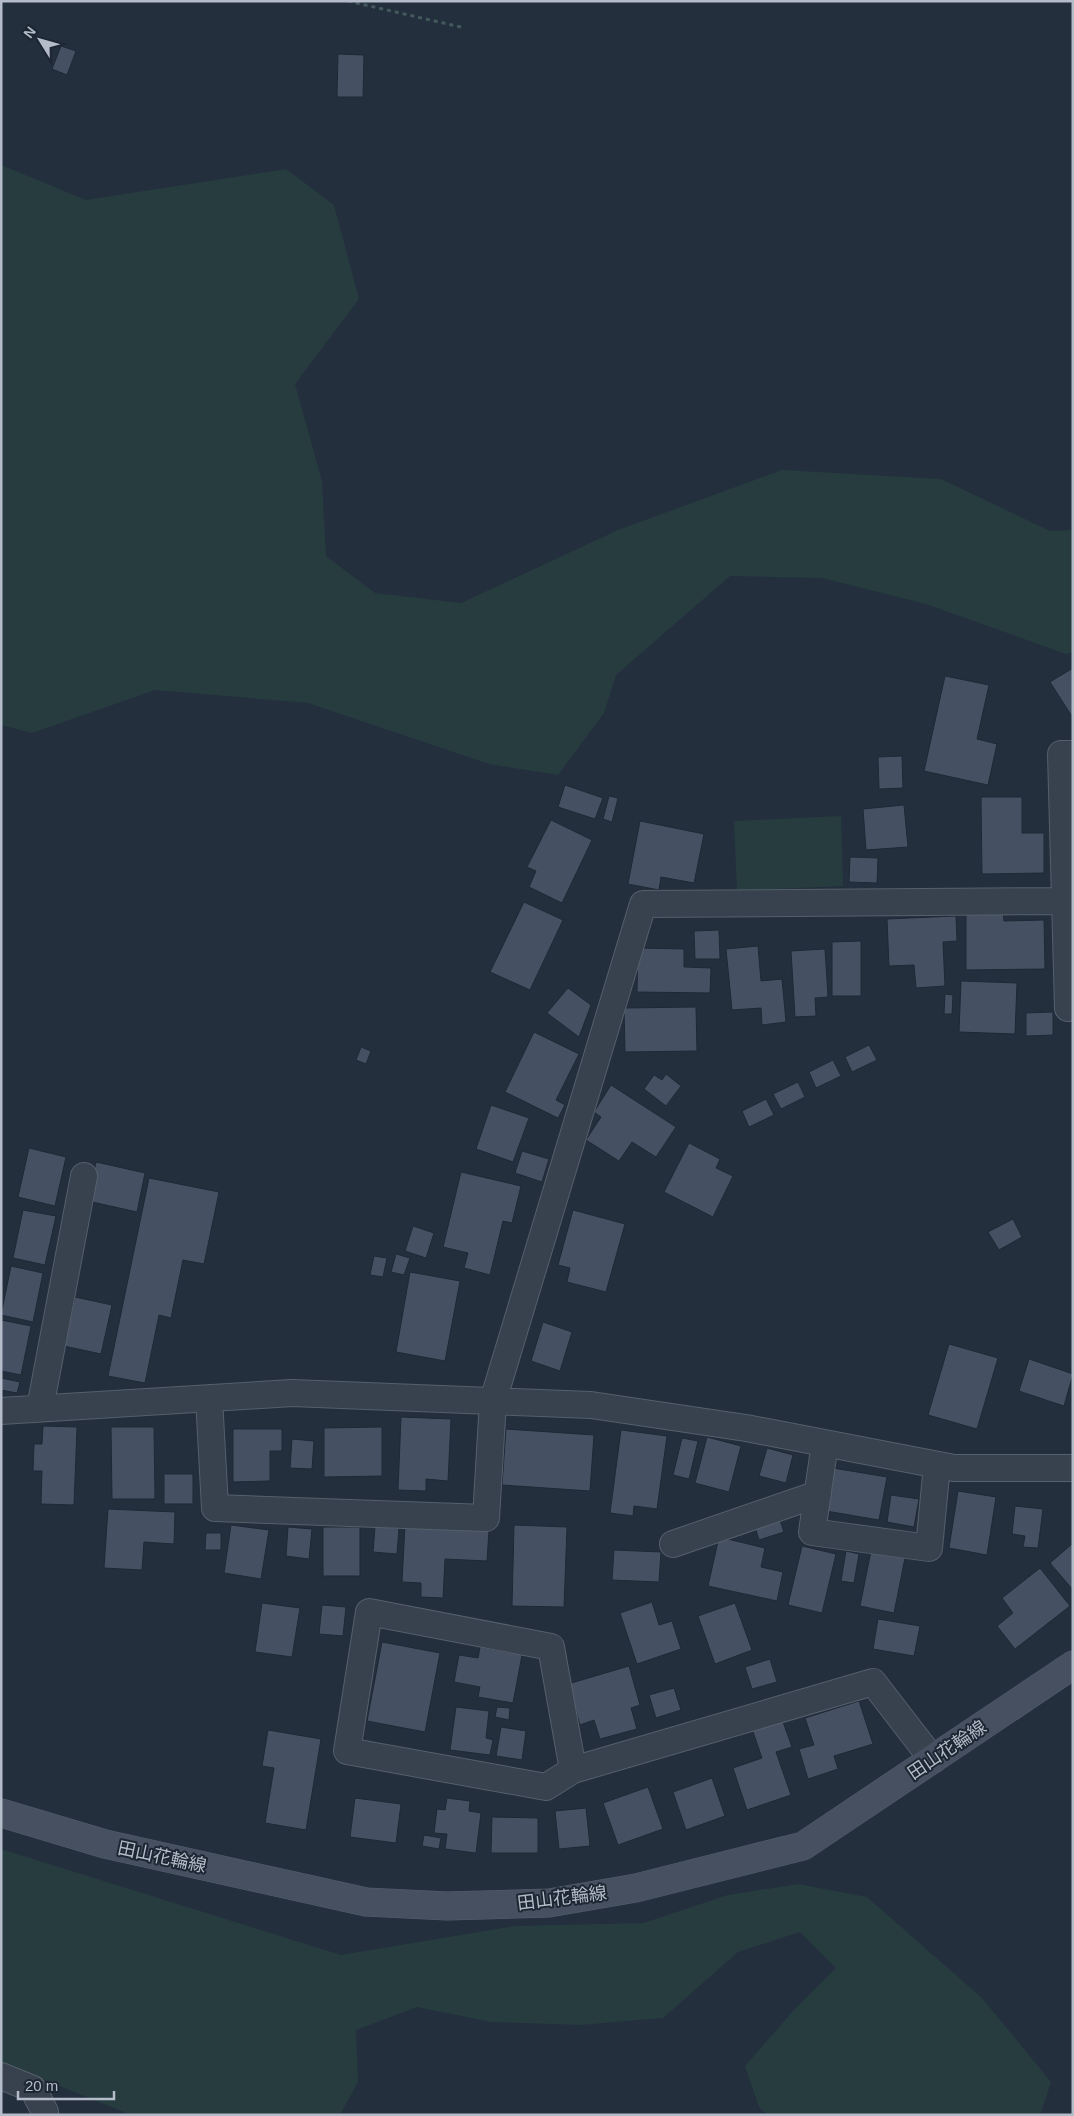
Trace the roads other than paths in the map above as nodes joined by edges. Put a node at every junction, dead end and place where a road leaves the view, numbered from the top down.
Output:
1 (1073, 754) edge
2 (1065, 901) junction
3 (1068, 1008) dead end
4 (84, 1176) dead end
5 (209, 1398) junction
6 (493, 1401) junction
7 (40, 1408) junction
8 (1, 1411) edge
9 (826, 1443) junction
10 (937, 1465) junction
11 (1073, 1468) edge
12 (818, 1494) junction
13 (672, 1544) dead end
14 (1073, 1665) edge
15 (933, 1760) junction
16 (573, 1770) junction
17 (1, 1812) edge
18 (1, 2076) edge
19 (45, 2115) edge

1 - 2 street
2 - 3 street
2 - 6 street
4 - 7 street
5 - 6 street
5 - 6 street
5 - 7 street
6 - 9 street
7 - 8 street
9 - 10 street
9 - 12 street
10 - 11 street
10 - 12 street
12 - 13 street
14 - 15 main road, 田山花輪線
15 - 16 street
15 - 17 main road, 田山花輪線
16 - 16 street
18 - 19 street

